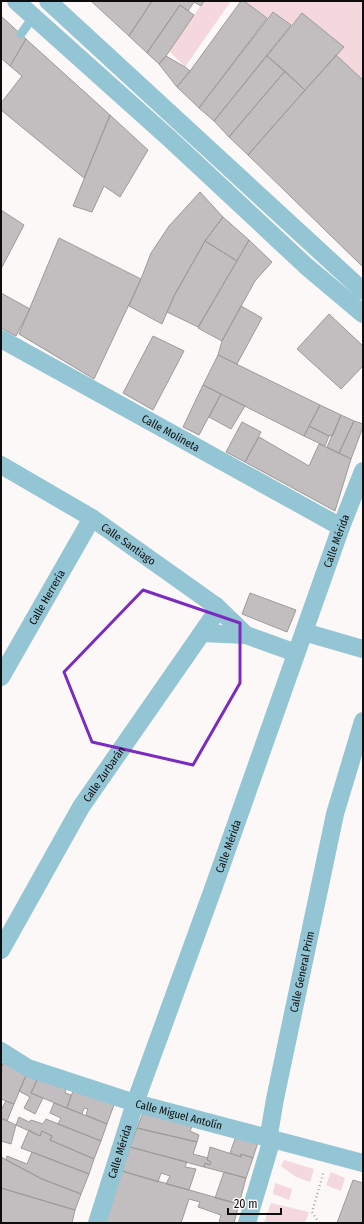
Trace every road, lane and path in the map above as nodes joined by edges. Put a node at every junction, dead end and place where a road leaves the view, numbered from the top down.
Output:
1 (16, 1) edge
2 (48, 1) edge
3 (33, 17) junction
4 (21, 34) dead end
5 (363, 291) edge
6 (363, 314) edge
7 (1, 339) edge
8 (1, 465) edge
9 (363, 471) edge
10 (92, 518) junction
11 (341, 527) junction
12 (216, 606) junction
13 (304, 632) junction
14 (202, 633) junction
15 (246, 635) junction
16 (363, 649) edge
17 (296, 653) junction
18 (1, 676) edge
19 (363, 722) edge
20 (1, 950) edge
21 (1, 1051) edge
22 (135, 1103) junction
23 (272, 1139) junction
24 (328, 1154) junction
25 (363, 1163) edge
26 (97, 1223) edge
27 (247, 1223) edge
28 (319, 1223) edge

1 - 3 street
2 - 5 street
3 - 4 lane
3 - 6 street
7 - 11 street, Calle Molineta
8 - 10 street, Calle Santiago
9 - 11 street, Calle Mérida
10 - 12 street, Calle Santiago
10 - 18 street, Calle Herrería
11 - 13 street, Calle Mérida
12 - 14 street, Calle Zurbarán
12 - 15 street, Calle Santiago
13 - 16 street
13 - 17 street, Calle Mérida
14 - 15 street, Calle Santiago
14 - 20 street, Calle Zurbarán
15 - 17 street, Calle Santiago
17 - 22 street, Calle Mérida
19 - 23 street, Calle General Prim
21 - 22 street, Calle Miguel Antolín
22 - 23 street, Calle Miguel Antolín
22 - 26 street, Calle Mérida
23 - 24 street, Calle Miguel Antolín
23 - 27 street, Calle General Prim
24 - 25 street, Calle Miguel Antolín
24 - 28 path

